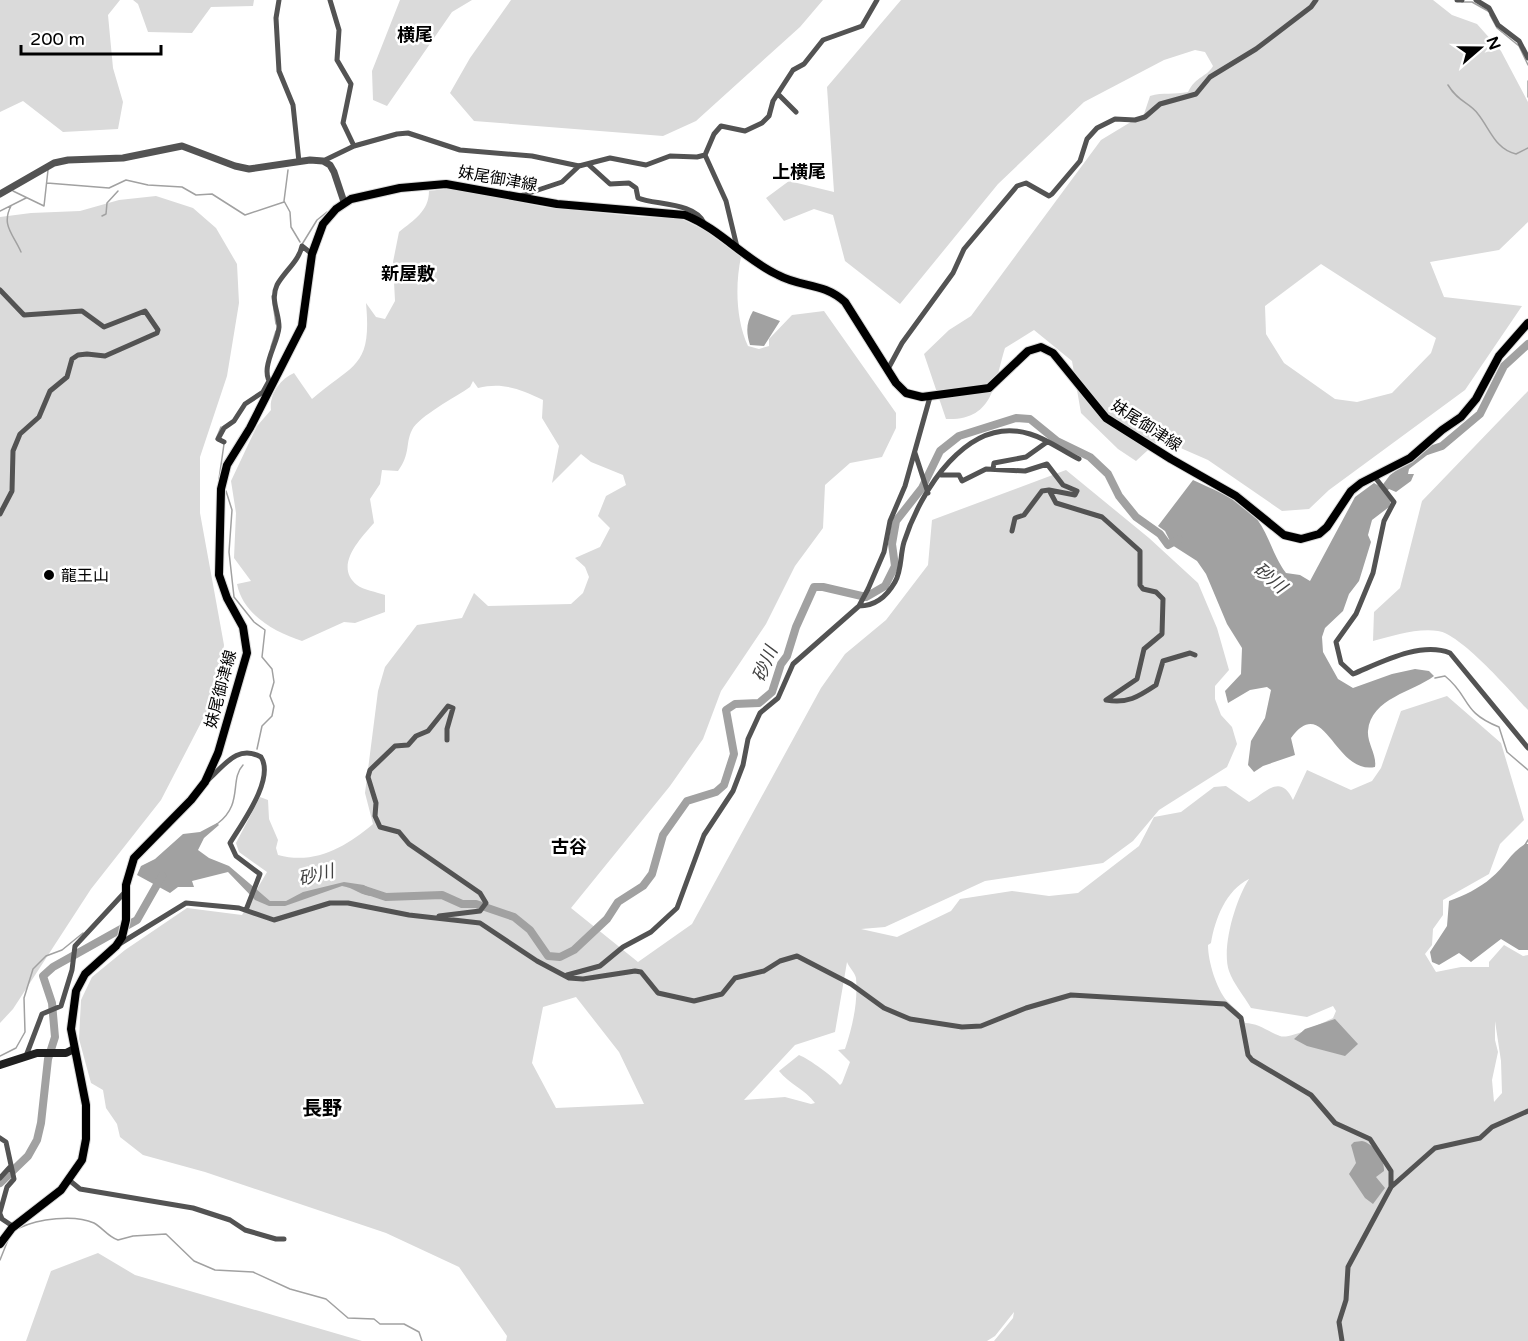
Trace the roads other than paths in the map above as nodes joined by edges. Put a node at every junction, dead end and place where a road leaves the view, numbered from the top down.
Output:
1 (279, 0) edge
2 (330, 0) edge
3 (878, 0) edge
4 (1316, 0) edge
5 (1476, 0) edge
6 (1528, 58) edge
7 (778, 94) junction
8 (796, 112) dead end
9 (354, 146) junction
10 (705, 155) junction
11 (323, 161) junction
12 (299, 162) junction
13 (590, 165) junction
14 (579, 166) junction
15 (0, 194) edge
16 (518, 196) junction
17 (344, 202) junction
18 (704, 224) junction
19 (737, 247) junction
20 (312, 254) junction
21 (0, 290) edge
22 (1528, 323) edge
23 (887, 371) junction
24 (271, 383) junction
25 (930, 397) junction
26 (224, 442) dead end
27 (1047, 442) junction
28 (915, 453) junction
29 (1078, 459) dead end
30 (993, 469) junction
31 (941, 475) junction
32 (1374, 476) junction
33 (1049, 490) junction
34 (927, 491) junction
35 (0, 514) edge
36 (1012, 531) dead end
37 (860, 603) junction
38 (1195, 655) dead end
39 (447, 740) dead end
40 (1528, 748) edge
41 (205, 782) junction
42 (125, 892) junction
43 (246, 910) junction
44 (438, 916) junction
45 (116, 946) junction
46 (565, 976) junction
47 (74, 1049) junction
48 (26, 1056) junction
49 (0, 1065) edge
50 (1528, 1111) edge
51 (0, 1138) edge
52 (10, 1167) junction
53 (0, 1178) edge
54 (69, 1180) junction
55 (7, 1187) junction
56 (1391, 1187) junction
57 (0, 1194) edge
58 (0, 1213) edge
59 (14, 1227) junction
60 (284, 1239) dead end
61 (0, 1244) edge
62 (1342, 1341) edge

1 - 12 street
2 - 9 street
3 - 7 street
4 - 23 street
5 - 6 street
7 - 8 street
7 - 10 street
9 - 11 street
9 - 14 street
10 - 13 street
10 - 19 street
11 - 12 street
11 - 17 street
12 - 15 street
13 - 14 street
13 - 18 street
14 - 16 street
16 - 17 main road, 妹尾御津線
16 - 18 main road, 妹尾御津線
17 - 20 main road, 妹尾御津線
18 - 19 main road, 妹尾御津線
19 - 23 main road, 妹尾御津線
20 - 24 main road, 妹尾御津線
20 - 24 street
21 - 35 street
22 - 32 main road, 妹尾御津線
23 - 25 main road, 妹尾御津線
24 - 26 street
24 - 41 main road, 妹尾御津線
25 - 28 street
25 - 32 main road, 妹尾御津線
27 - 29 street
27 - 30 street
27 - 31 street
28 - 34 street
28 - 37 street
30 - 31 street
30 - 33 street
31 - 34 street
32 - 40 street
33 - 36 street
33 - 38 street
34 - 37 street
37 - 46 street
39 - 44 street
41 - 42 main road, 妹尾御津線
41 - 43 street
42 - 45 main road, 妹尾御津線
42 - 48 street
43 - 44 street
43 - 45 street
44 - 46 street
45 - 47 main road, 妹尾御津線
46 - 56 street
47 - 48 main road
47 - 54 main road, 妹尾御津線
48 - 49 main road
50 - 56 street
51 - 52 street
52 - 53 street
52 - 55 street
54 - 59 main road, 妹尾御津線
54 - 60 street
55 - 57 street
55 - 58 street
56 - 62 street
58 - 59 street
59 - 61 main road, 妹尾御津線

